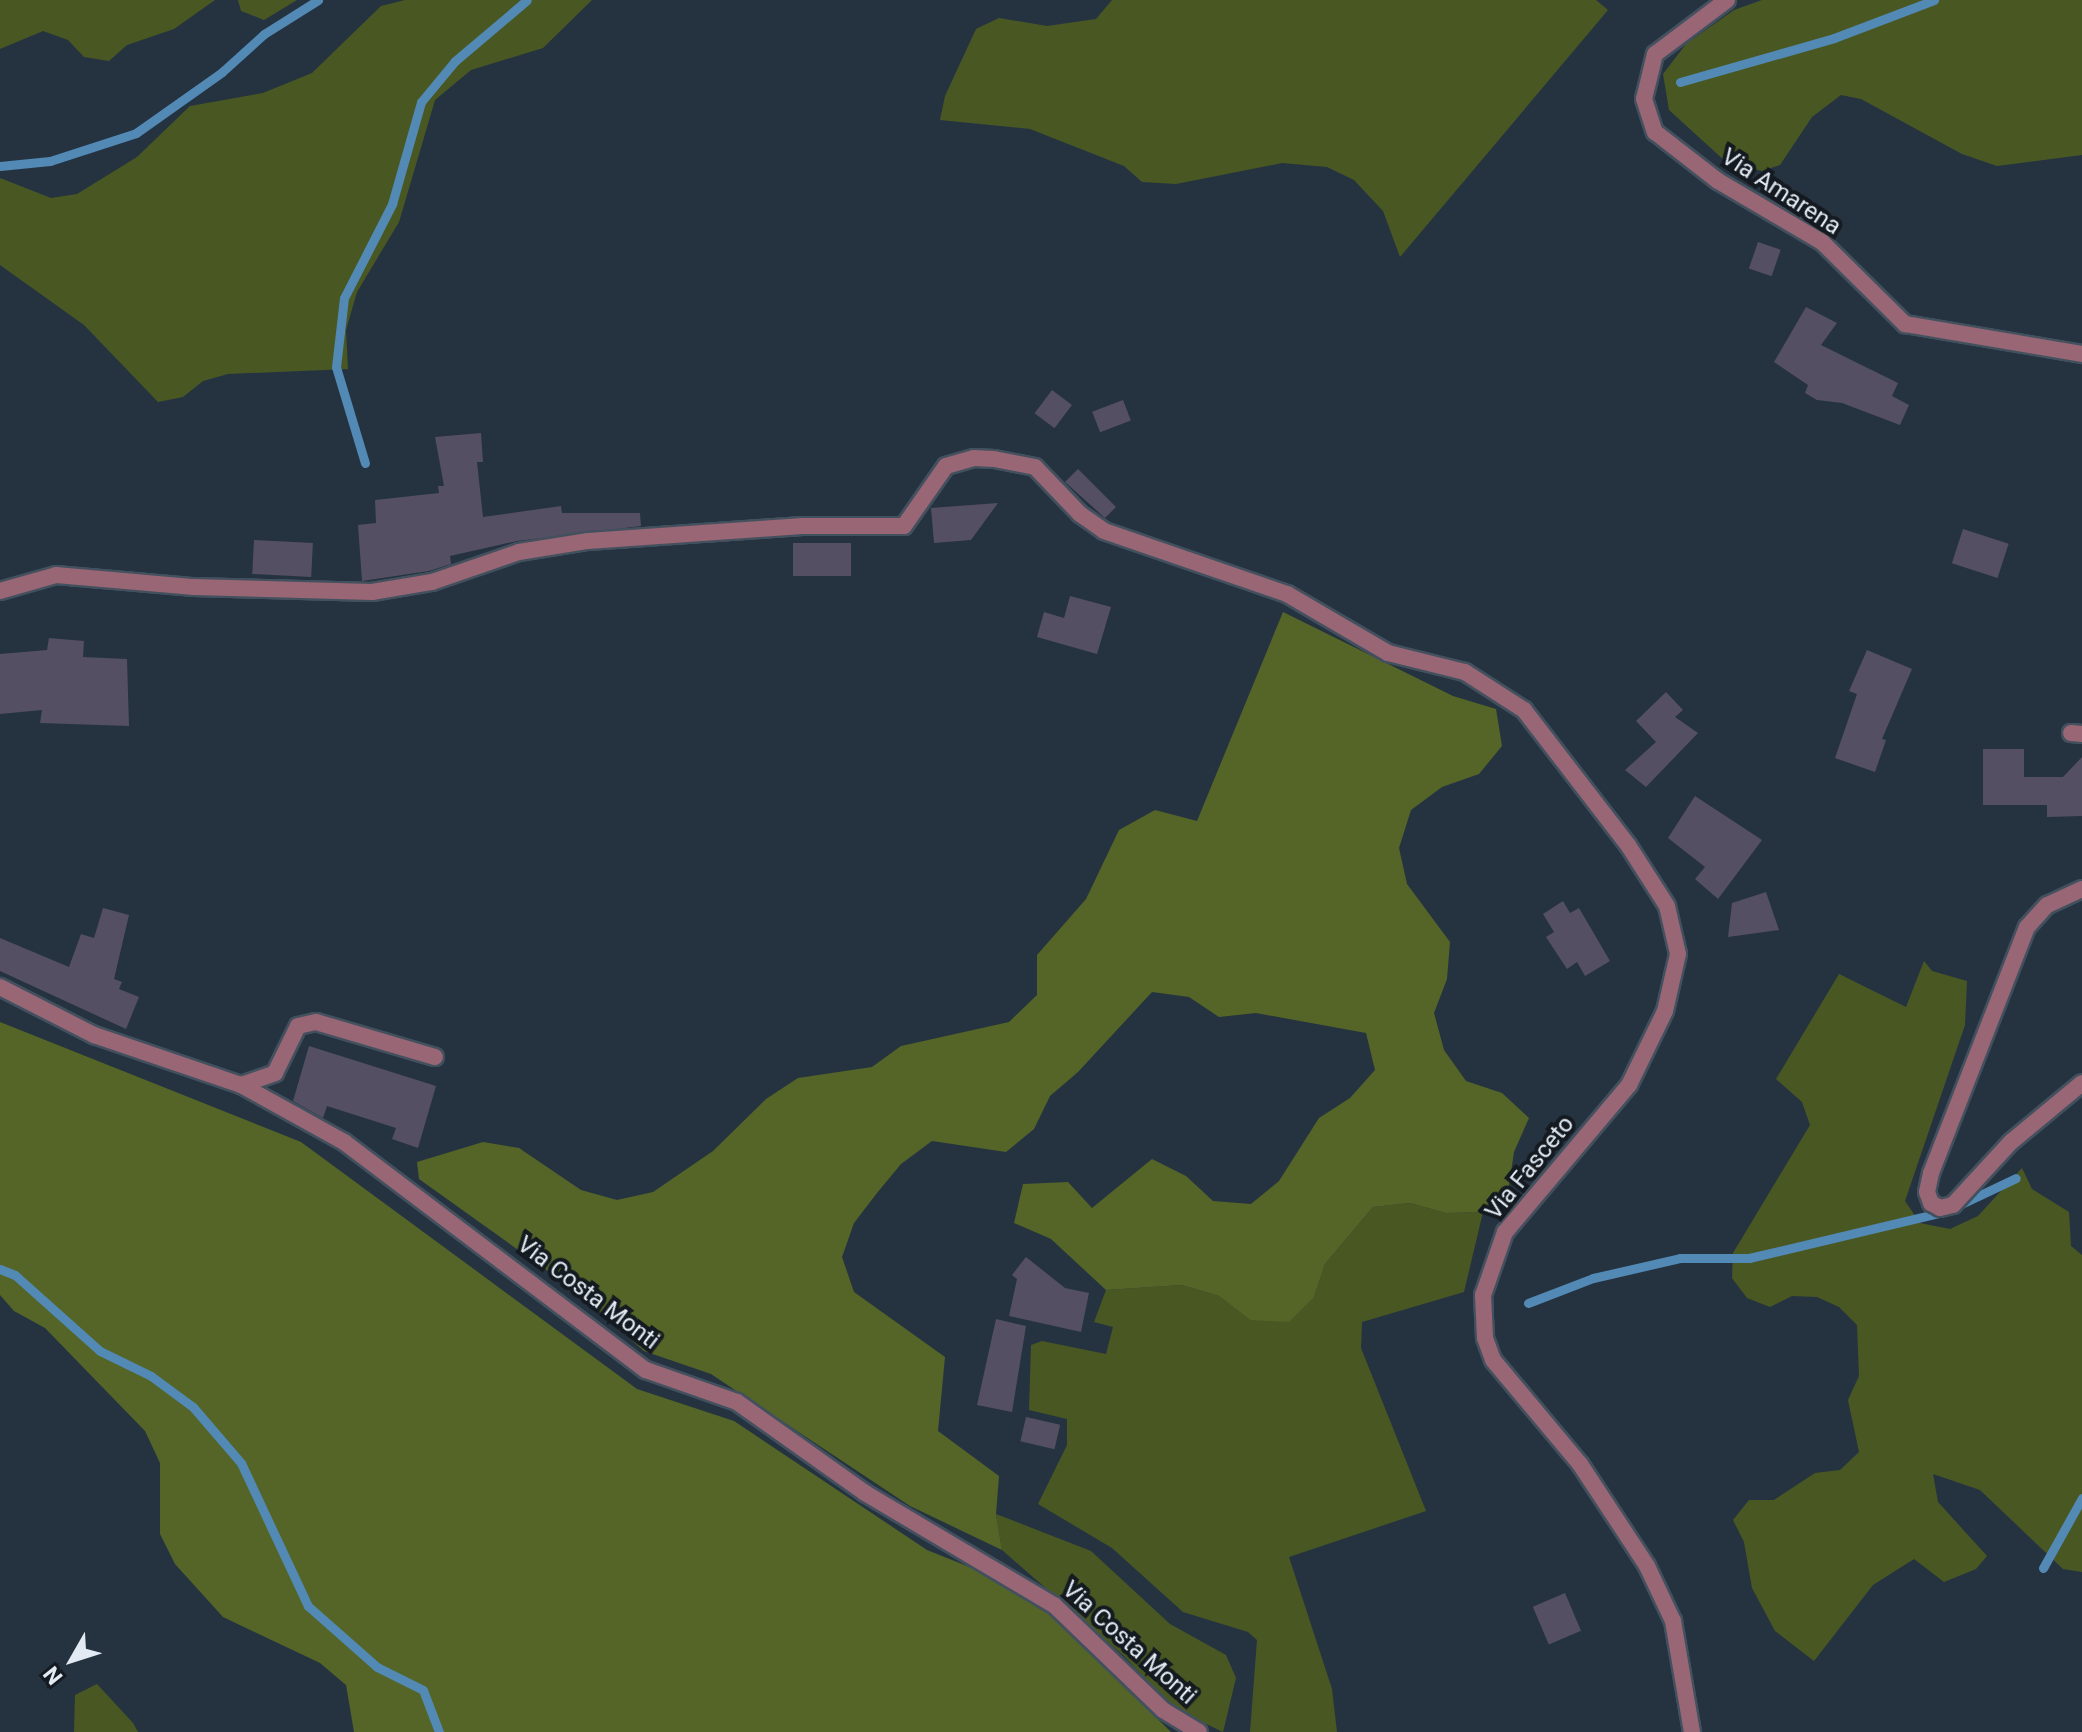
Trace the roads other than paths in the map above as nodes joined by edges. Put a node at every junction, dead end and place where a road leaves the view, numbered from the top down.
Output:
1 (1727, 0) edge
2 (2082, 354) edge
3 (0, 591) edge
4 (2082, 889) edge
5 (0, 987) edge
6 (435, 1057) dead end
7 (2082, 1083) edge
8 (241, 1085) junction
9 (1199, 1732) edge
10 (1692, 1732) edge

1 - 2 street, Via Amarena
3 - 10 street, Via Fasceto
4 - 7 street
5 - 8 street, Via Costa Monti
6 - 8 street
8 - 9 street, Via Costa Monti

